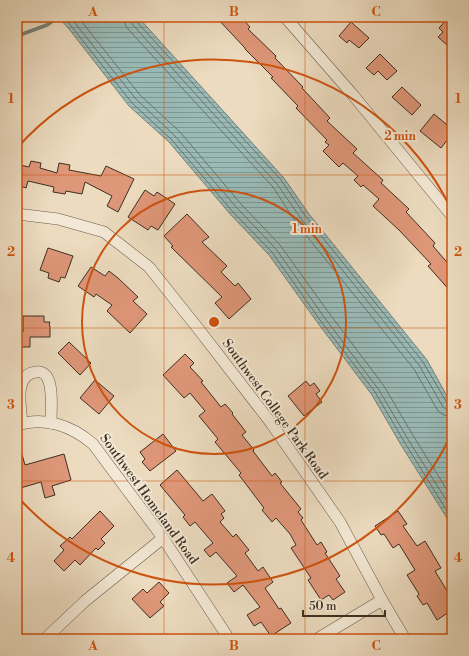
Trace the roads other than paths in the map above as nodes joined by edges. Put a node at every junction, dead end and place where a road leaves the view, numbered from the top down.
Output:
1 (284, 17) edge
2 (17, 214) edge
3 (452, 216) edge
4 (52, 423) junction
5 (20, 424) edge
6 (163, 538) junction
7 (382, 600) junction
8 (45, 639) edge
9 (229, 639) edge
10 (317, 639) edge
11 (405, 639) edge

1 - 3 street
2 - 7 street, Southwest College Park Road
4 - 5 street, Southwest Homeland Road
4 - 5 street
4 - 6 street, Southwest Homeland Road
6 - 8 street
6 - 9 street, Southwest Homeland Road
7 - 10 street
7 - 11 street, Southwest College Park Road

